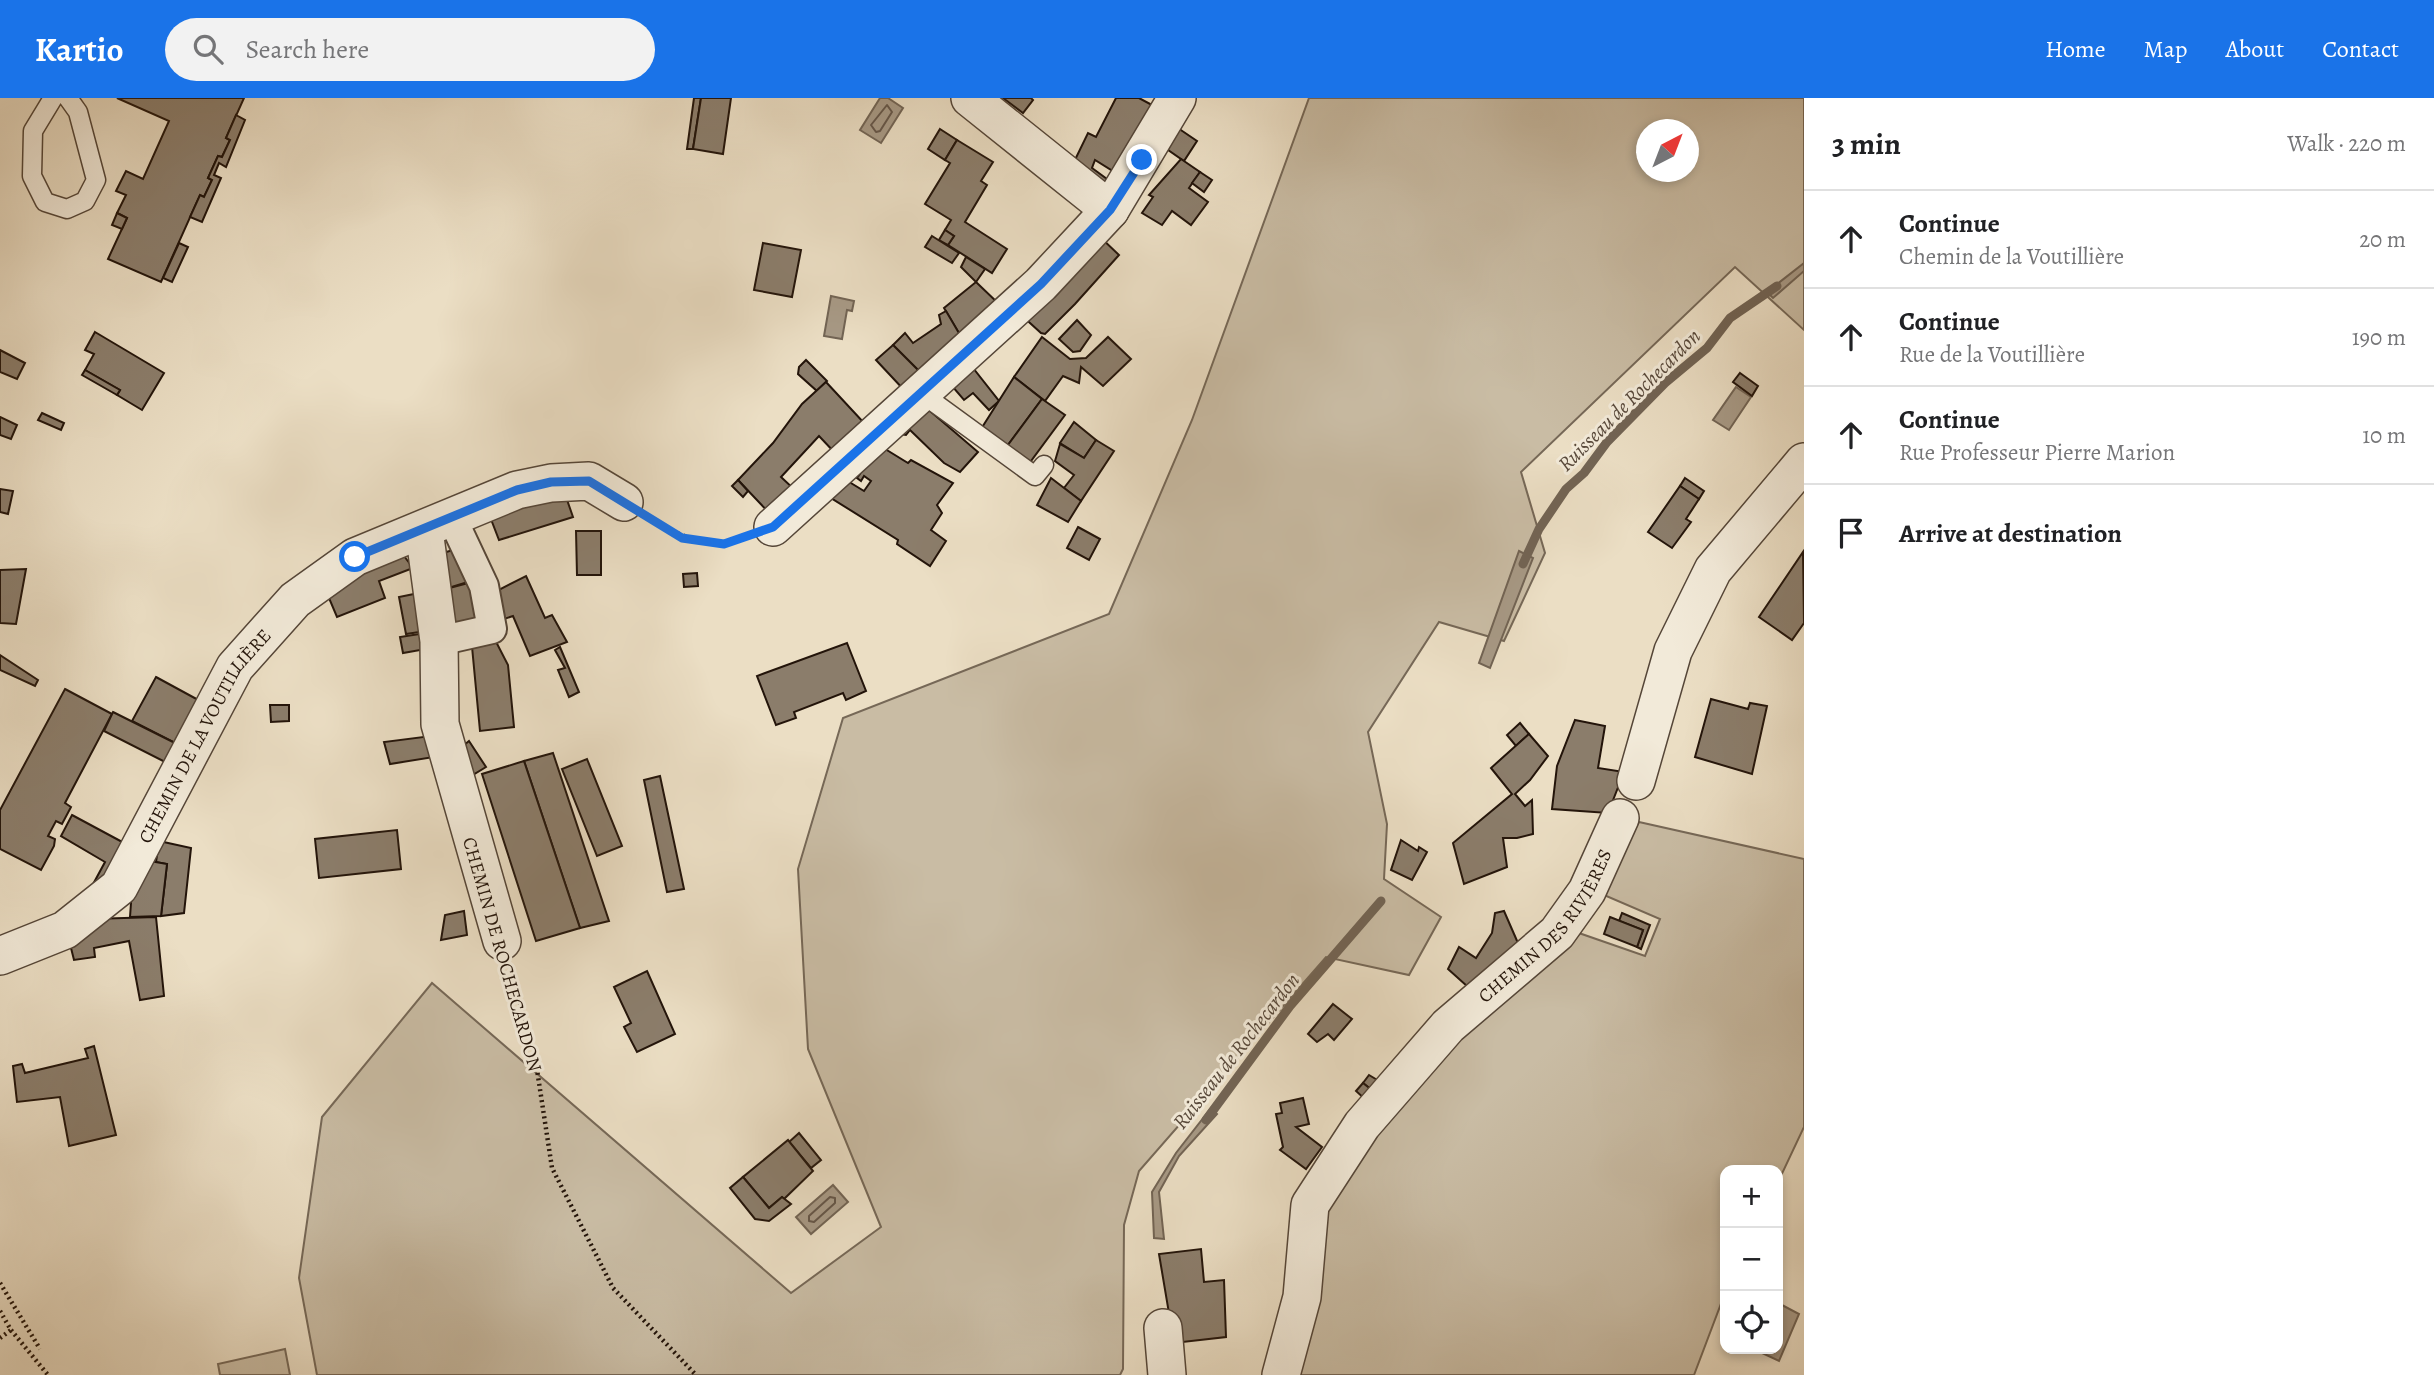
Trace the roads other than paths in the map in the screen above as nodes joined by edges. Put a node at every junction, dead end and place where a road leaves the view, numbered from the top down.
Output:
1 (53, 98) edge
2 (68, 98) edge
3 (970, 98) edge
4 (1177, 98) edge
5 (1110, 210) junction
6 (921, 393) junction
7 (1804, 462) edge
8 (1044, 465) dead end
9 (624, 502) road end
10 (438, 524) junction
11 (773, 527) road end
12 (439, 641) junction
13 (1636, 780) joint
14 (1620, 818) joint
15 (502, 941) road end
16 (0, 956) edge
17 (1163, 1328) dead end
18 (1167, 1375) edge
19 (1281, 1375) edge

1 - 2 lane
3 - 5 street
4 - 5 street
5 - 6 street
6 - 8 lane
6 - 11 street
7 - 13 street, CHEMIN DES RIVIÈRES
9 - 10 street, CHEMIN DE LA VOUTILLIÈRE
10 - 12 street, CHEMIN DE ROCHECARDON
10 - 12 street
10 - 16 street, CHEMIN DE LA VOUTILLIÈRE
12 - 15 street, CHEMIN DE ROCHECARDON
13 - 14 street, CHEMIN DES RIVIÈRES
14 - 19 street, CHEMIN DES RIVIÈRES
17 - 18 street

